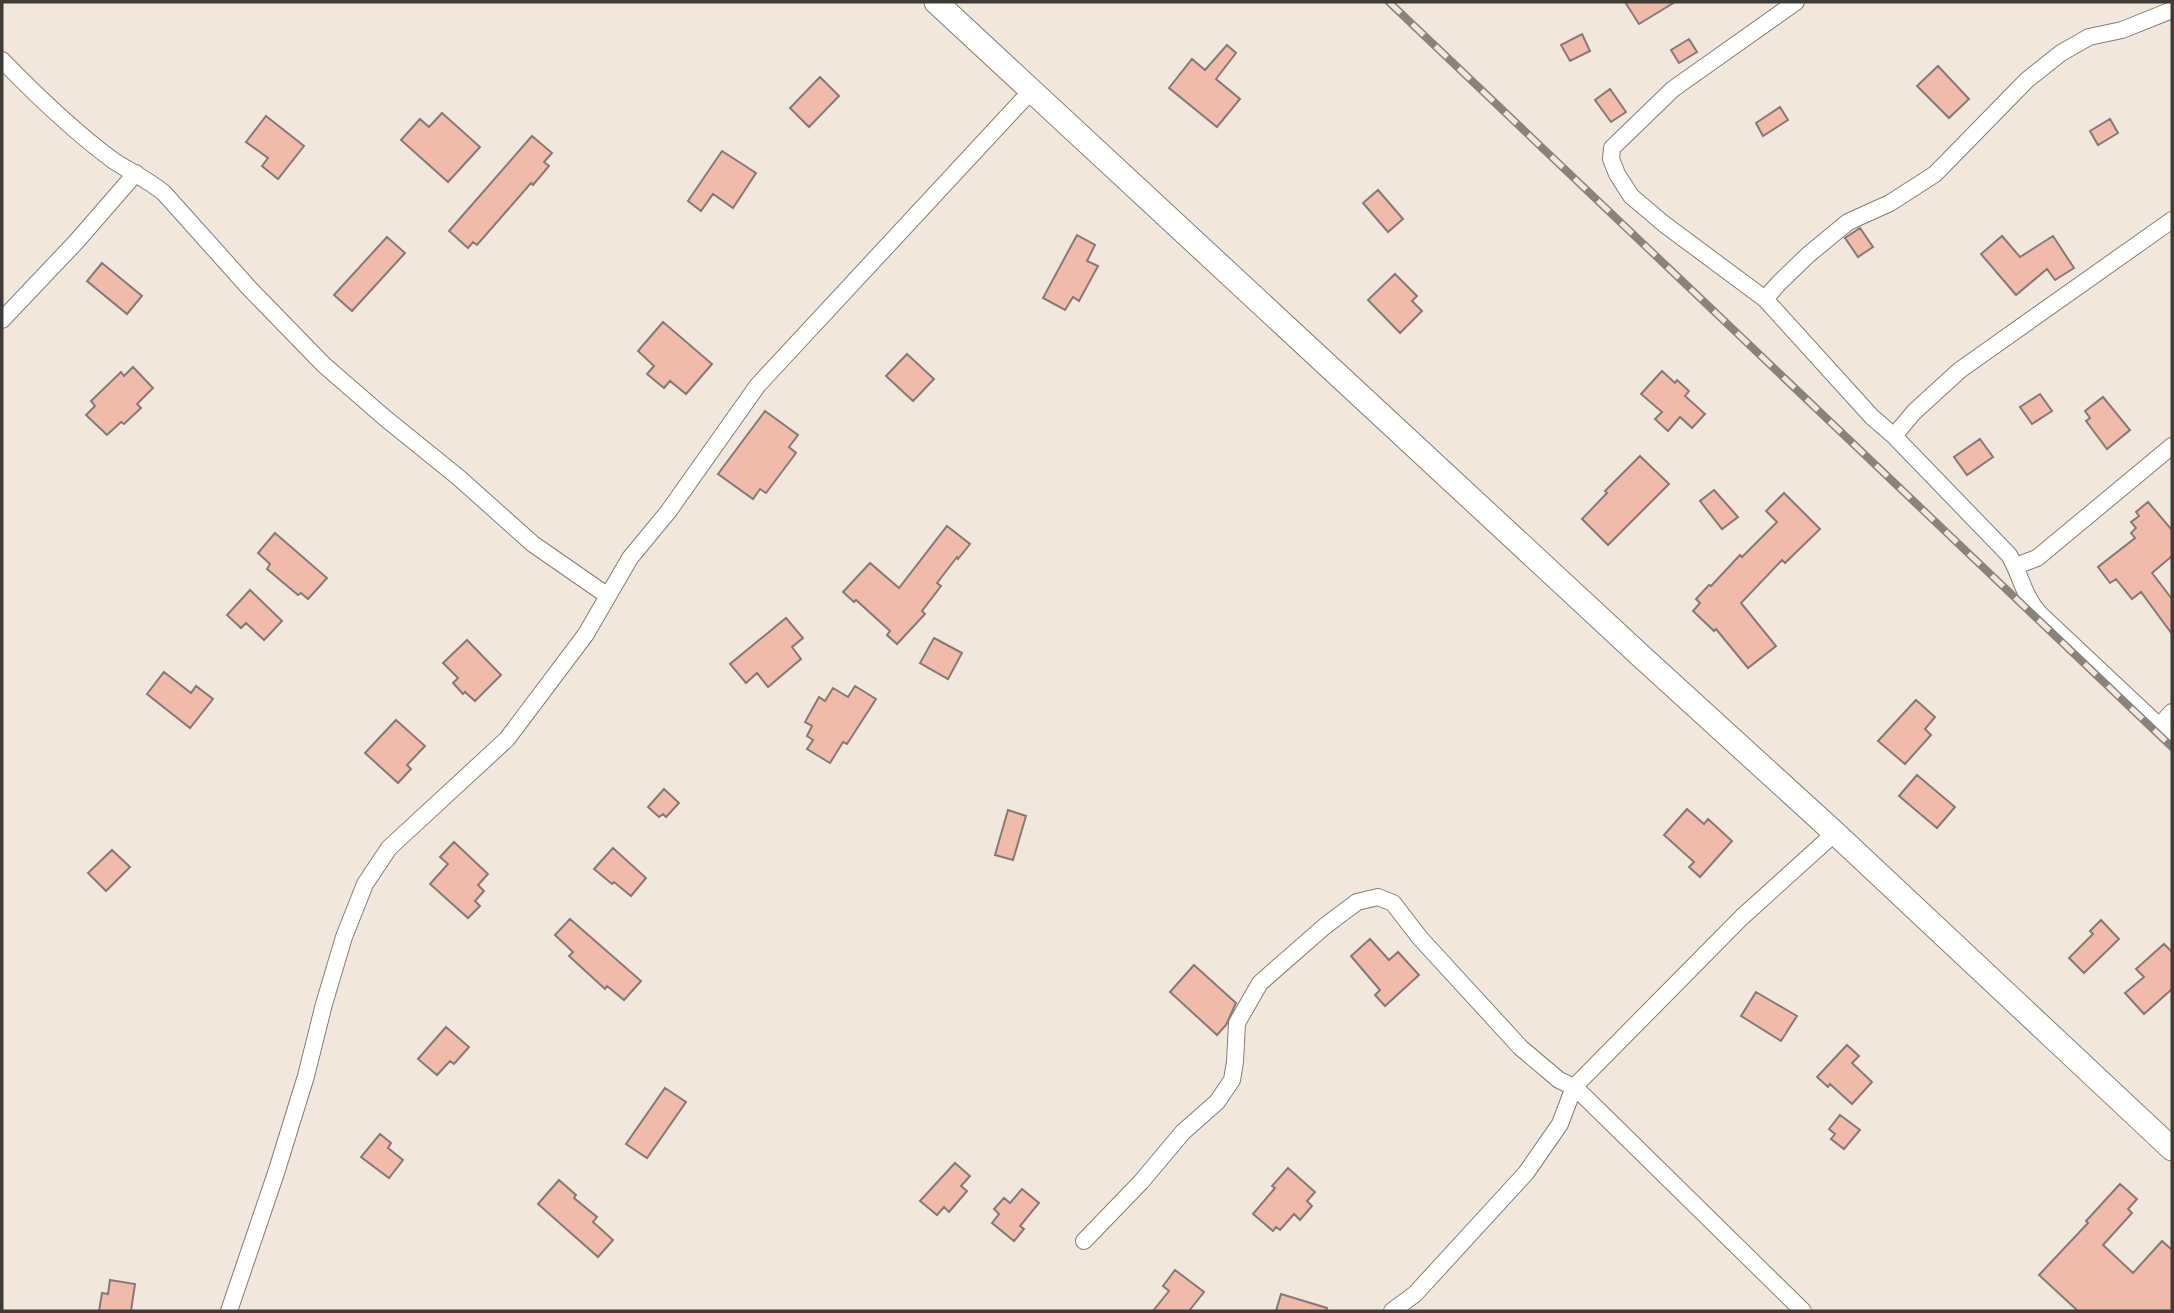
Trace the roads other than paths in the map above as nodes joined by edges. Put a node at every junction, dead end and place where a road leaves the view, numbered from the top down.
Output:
1 (936, 2) edge
2 (1796, 2) edge
3 (2172, 10) edge
4 (2, 60) edge
5 (1032, 90) junction
6 (136, 173) junction
7 (2172, 220) edge
8 (1765, 299) junction
9 (2, 320) edge
10 (1894, 436) junction
11 (2172, 446) edge
12 (2015, 566) junction
13 (608, 596) junction
14 (2172, 712) edge
15 (2159, 726) junction
16 (2172, 738) edge
17 (1835, 833) junction
18 (1574, 1087) junction
19 (2172, 1149) edge
20 (1084, 1241) dead end
21 (229, 1311) edge
22 (1392, 1311) edge
23 (1803, 1311) edge

1 - 5 street
2 - 8 street
3 - 8 street
4 - 6 street
5 - 13 street
5 - 17 street
6 - 9 street
6 - 13 street
7 - 10 street
8 - 10 street
10 - 12 street
11 - 12 street
12 - 15 street
13 - 21 street
14 - 15 street
15 - 16 street
17 - 18 street
17 - 19 street
18 - 20 street
18 - 22 street
18 - 23 street

